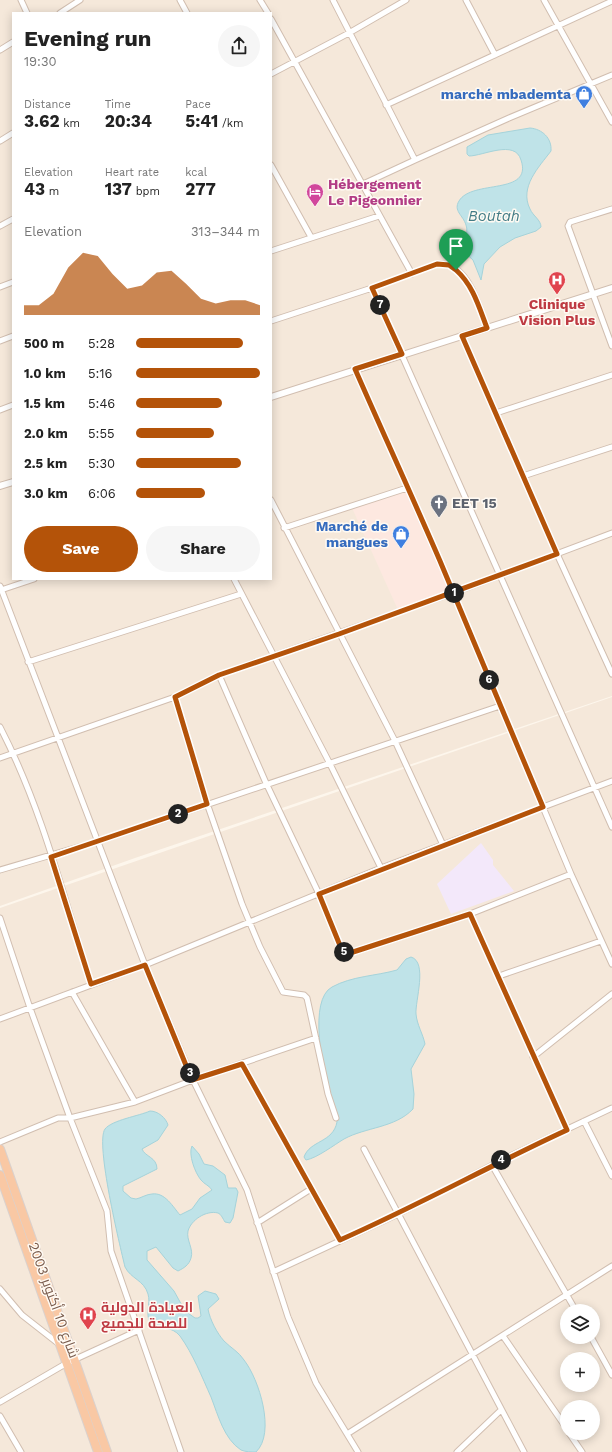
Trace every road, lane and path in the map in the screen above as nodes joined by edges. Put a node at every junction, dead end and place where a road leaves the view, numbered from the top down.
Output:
1 (21, 0) edge
2 (80, 0) edge
3 (180, 0) edge
4 (260, 0) edge
5 (333, 0) edge
6 (406, 0) edge
7 (466, 0) edge
8 (544, 0) edge
9 (598, 0) edge
10 (612, 1) edge
11 (601, 6) junction
12 (27, 12) edge
13 (62, 12) edge
14 (186, 12) edge
15 (267, 12) edge
16 (272, 21) edge
17 (559, 26) junction
18 (349, 33) junction
19 (12, 43) edge
20 (0, 50) edge
21 (495, 55) junction
22 (294, 61) junction
23 (272, 73) edge
24 (612, 75) edge
25 (590, 84) junction
26 (386, 105) junction
27 (612, 122) edge
28 (12, 134) edge
29 (0, 141) edge
30 (415, 160) junction
31 (272, 167) edge
32 (361, 185) junction
33 (612, 209) edge
34 (379, 216) junction
35 (12, 220) edge
36 (0, 226) edge
37 (311, 237) junction
38 (272, 251) edge
39 (412, 274) junction
40 (12, 282) edge
41 (0, 288) edge
42 (372, 288) junction
43 (612, 288) edge
44 (594, 294) junction
45 (272, 321) edge
46 (487, 328) junction
47 (12, 336) edge
48 (462, 336) junction
49 (0, 341) edge
50 (612, 346) edge
51 (402, 354) junction
52 (355, 369) junction
53 (612, 375) edge
54 (272, 397) edge
55 (12, 405) edge
56 (0, 410) edge
57 (496, 413) junction
58 (612, 447) edge
59 (523, 476) junction
60 (12, 482) edge
61 (0, 486) edge
62 (407, 488) junction
63 (272, 502) edge
64 (284, 528) junction
65 (611, 534) edge
66 (612, 541) edge
67 (557, 554) junction
68 (500, 576) junction
69 (30, 580) edge
70 (234, 580) edge
71 (1, 588) edge
72 (453, 593) junction
73 (241, 594) junction
74 (339, 634) junction
75 (274, 656) junction
76 (28, 662) junction
77 (612, 673) edge
78 (219, 675) junction
79 (175, 697) junction
80 (500, 706) junction
81 (0, 728) edge
82 (57, 736) junction
83 (395, 741) junction
84 (13, 753) junction
85 (0, 758) edge
86 (329, 762) junction
87 (612, 780) edge
88 (266, 783) junction
89 (595, 787) junction
90 (207, 804) junction
91 (543, 807) junction
92 (612, 827) edge
93 (98, 841) junction
94 (443, 845) junction
95 (51, 857) junction
96 (381, 868) junction
97 (0, 870) edge
98 (571, 874) junction
99 (319, 894) junction
100 (470, 914) junction
101 (0, 918) edge
102 (249, 923) junction
103 (601, 942) junction
104 (612, 964) edge
105 (145, 965) junction
106 (498, 976) junction
107 (91, 984) junction
108 (72, 992) junction
109 (612, 994) edge
110 (30, 1008) junction
111 (0, 1019) edge
112 (316, 1038) junction
113 (533, 1057) junction
114 (242, 1064) junction
115 (192, 1080) junction
116 (135, 1102) junction
117 (612, 1108) edge
118 (70, 1118) junction
119 (336, 1118) dead end
120 (584, 1121) junction
121 (567, 1130) junction
122 (0, 1142) edge
123 (0, 1149) edge
124 (364, 1149) dead end
125 (492, 1165) junction
126 (2, 1175) edge
127 (612, 1176) edge
128 (311, 1189) junction
129 (398, 1214) junction
130 (257, 1223) junction
131 (340, 1240) junction
132 (612, 1266) edge
133 (273, 1272) junction
134 (0, 1289) edge
135 (566, 1295) junction
136 (572, 1304) edge
137 (139, 1330) junction
138 (503, 1336) junction
139 (60, 1344) junction
140 (595, 1344) edge
141 (472, 1355) junction
142 (75, 1360) junction
143 (67, 1363) junction
144 (612, 1375) edge
145 (0, 1402) edge
146 (500, 1411) junction
147 (0, 1416) edge
148 (560, 1420) edge
149 (347, 1434) junction
150 (574, 1440) edge
151 (355, 1451) edge
152 (21, 1452) edge
153 (98, 1452) edge
154 (107, 1452) edge
155 (181, 1452) edge
156 (457, 1452) edge
157 (524, 1452) edge
158 (582, 1452) edge

1 - 12 street
2 - 13 street
3 - 14 street
4 - 15 street
5 - 18 street
6 - 18 street
7 - 21 street
8 - 17 street
9 - 11 street
10 - 11 street
11 - 17 street
16 - 22 street
17 - 21 street
17 - 25 street
18 - 22 street
18 - 26 street
19 - 20 street
21 - 26 street
22 - 23 street
22 - 32 street
24 - 25 street
25 - 27 street
25 - 30 street
26 - 30 street
28 - 29 street
30 - 32 street
31 - 37 street
32 - 34 street
33 - 44 street
34 - 37 street
34 - 39 street
35 - 36 street
37 - 38 street
39 - 42 street
39 - 46 street
40 - 41 street
42 - 45 street
42 - 51 street
43 - 44 street
44 - 46 street
44 - 50 street
46 - 48 street
47 - 49 street
48 - 51 street
48 - 57 street
51 - 52 street
51 - 68 street
52 - 54 street
52 - 62 street
53 - 57 street
55 - 56 street
57 - 59 street
58 - 59 street
59 - 67 street
60 - 61 street
62 - 64 street
62 - 72 street
63 - 64 street
64 - 74 street
65 - 66 street
65 - 67 street
67 - 68 street
67 - 77 street
68 - 72 street
68 - 89 street
69 - 71 street
70 - 73 street
71 - 76 street
72 - 74 street
72 - 80 street
73 - 75 street
73 - 76 street
74 - 75 street
74 - 83 street
75 - 78 street
75 - 86 street
76 - 82 street
78 - 79 street
78 - 88 street
79 - 82 street
79 - 90 street
80 - 83 street
80 - 91 street
81 - 84 street
82 - 84 street
82 - 93 street
83 - 86 street
83 - 94 street
84 - 85 street
84 - 95 street
86 - 88 street
86 - 96 street
87 - 89 street
88 - 90 street
88 - 99 street
89 - 91 street
89 - 92 street
90 - 93 street
90 - 102 street
91 - 94 street
91 - 98 street
93 - 95 street
93 - 105 street
94 - 96 street
95 - 97 street
95 - 107 street
96 - 99 street
98 - 100 street
98 - 103 street
99 - 100 street
99 - 102 street
100 - 106 street
101 - 110 street
102 - 105 street
102 - 112 street
103 - 104 street
103 - 106 street
105 - 107 street
105 - 115 street
106 - 113 street
107 - 108 street
108 - 110 street
108 - 116 street
109 - 113 street
110 - 111 street
110 - 118 street
112 - 114 street
112 - 119 street
113 - 121 street
114 - 115 street
114 - 128 street
115 - 116 street
115 - 130 street
116 - 118 street
117 - 120 street
118 - 122 street
118 - 137 street
120 - 121 street
120 - 127 street
121 - 125 street
123 - 126 highway, شارع 10 أكتوبر 2003
124 - 129 street
125 - 129 street
125 - 135 street
126 - 139 highway, شارع 10 أكتوبر 2003
126 - 142 highway, شارع 10 أكتوبر 2003
128 - 130 street
128 - 131 street
129 - 131 street
129 - 141 street
130 - 133 street
131 - 133 street
132 - 135 street
133 - 149 street
134 - 139 street
135 - 136 street
135 - 138 street
137 - 142 street
137 - 155 street
138 - 141 street
138 - 148 street
139 - 143 highway, شارع 10 أكتوبر 2003
140 - 144 street
141 - 146 street
141 - 149 street
142 - 143 street
142 - 154 highway, شارع 10 أكتوبر 2003
143 - 145 street
143 - 153 highway, شارع 10 أكتوبر 2003
146 - 156 street
146 - 157 street
147 - 152 street
149 - 151 street
150 - 158 street

